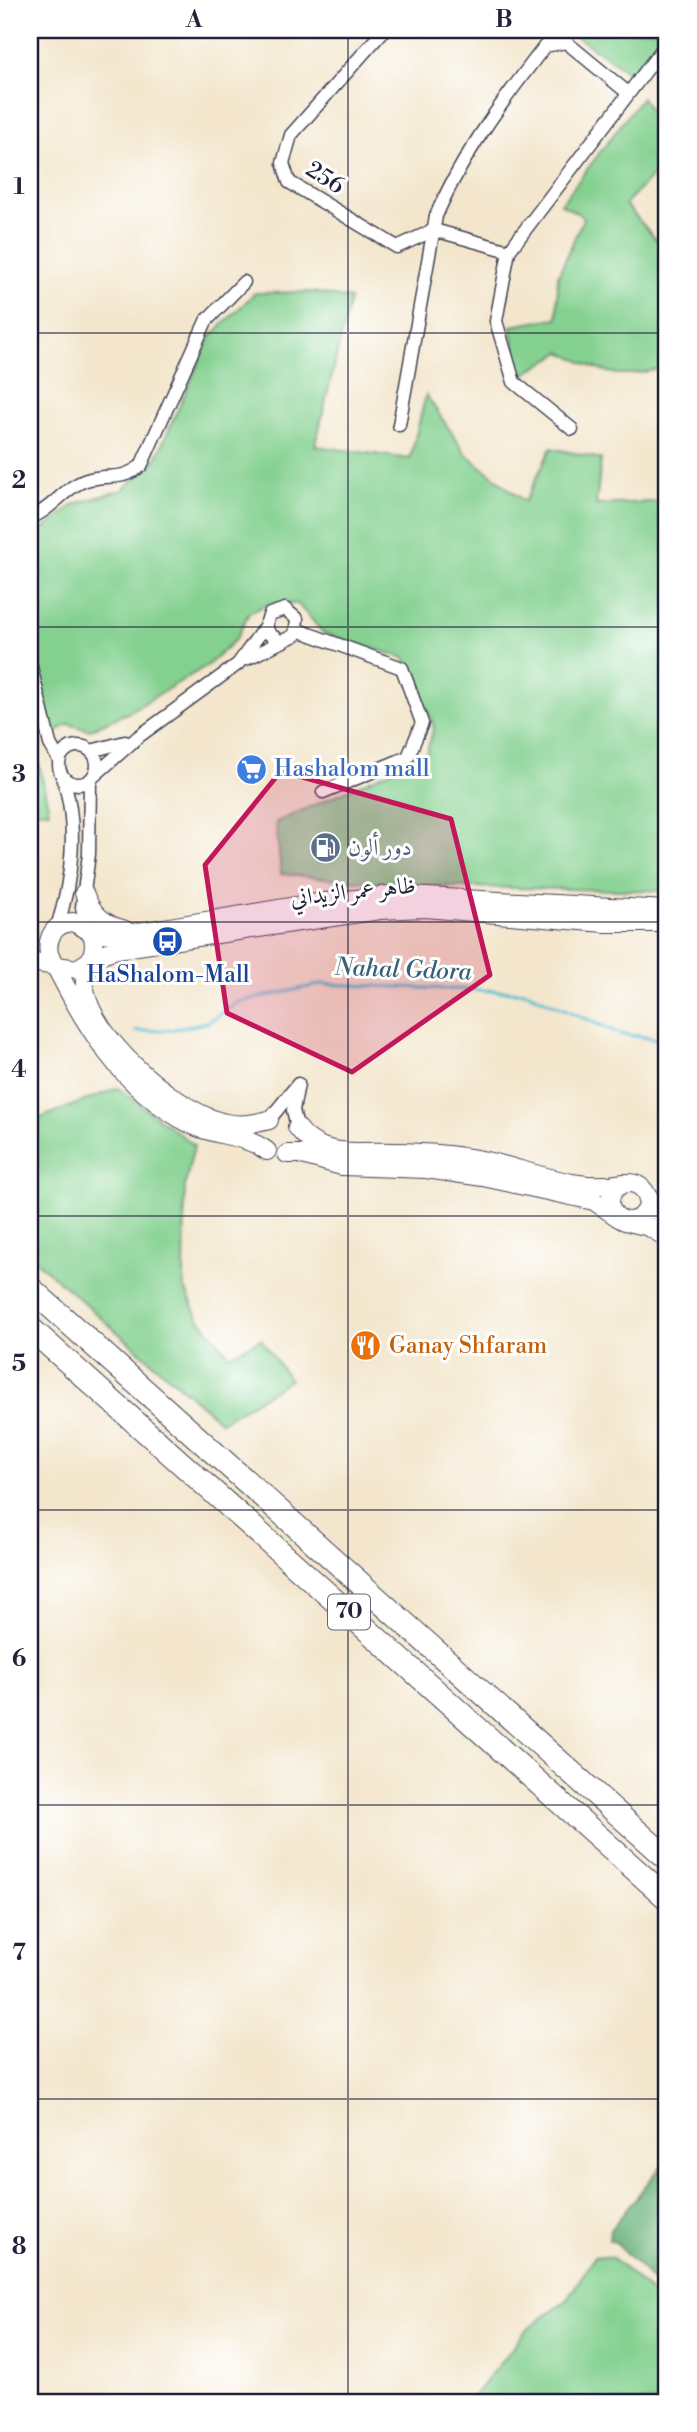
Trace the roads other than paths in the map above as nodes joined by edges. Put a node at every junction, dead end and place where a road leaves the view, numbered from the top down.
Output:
1 (384, 30) edge
2 (667, 43) edge
3 (628, 93) junction
4 (434, 230) junction
5 (509, 251) junction
6 (244, 282) dead end
7 (399, 425) dead end
8 (572, 429) dead end
9 (30, 518) edge
10 (266, 625) junction
11 (298, 630) junction
12 (282, 642) junction
13 (30, 663) edge
14 (238, 664) junction
15 (138, 737) junction
16 (91, 751) junction
17 (59, 760) junction
18 (62, 776) junction
19 (92, 779) junction
20 (323, 792) dead end
21 (84, 893) junction
22 (667, 910) edge
23 (667, 923) edge
24 (88, 930) junction
25 (54, 931) junction
26 (135, 933) junction
27 (30, 946) edge
28 (90, 960) junction
29 (30, 962) edge
30 (57, 965) junction
31 (269, 1120) junction
32 (297, 1127) junction
33 (267, 1151) junction
34 (287, 1154) junction
35 (623, 1183) junction
36 (648, 1197) junction
37 (621, 1219) junction
38 (667, 1223) edge
39 (667, 1238) edge
40 (30, 1288) edge
41 (30, 1328) edge
42 (667, 1858) edge
43 (667, 1898) edge

1 - 4 street, 256
2 - 3 street
3 - 4 street
3 - 5 street
4 - 5 street
4 - 7 street
5 - 8 street
6 - 9 street
10 - 11 street
10 - 12 street
10 - 14 street
11 - 12 street
11 - 20 street
12 - 14 street
13 - 17 street
14 - 15 street
15 - 16 street
15 - 19 street
16 - 17 street
16 - 19 street
17 - 18 street
18 - 19 street
18 - 25 street
19 - 21 street
21 - 24 street
21 - 26 street
22 - 26 street, ظاهر عمر الزيداني
23 - 28 street, ظاهر عمر الزيداني
24 - 25 street
24 - 26 street, ظاهر عمر الزيداني
24 - 28 street
25 - 27 street
25 - 30 street
28 - 30 street
28 - 31 street
29 - 30 street
30 - 33 street
31 - 32 street
31 - 32 street
31 - 33 street
32 - 34 street
32 - 35 street
33 - 34 street
34 - 37 street
35 - 36 street
35 - 37 street
36 - 37 street
36 - 38 street
37 - 39 street
40 - 42 highway, 70
41 - 43 highway, 70

